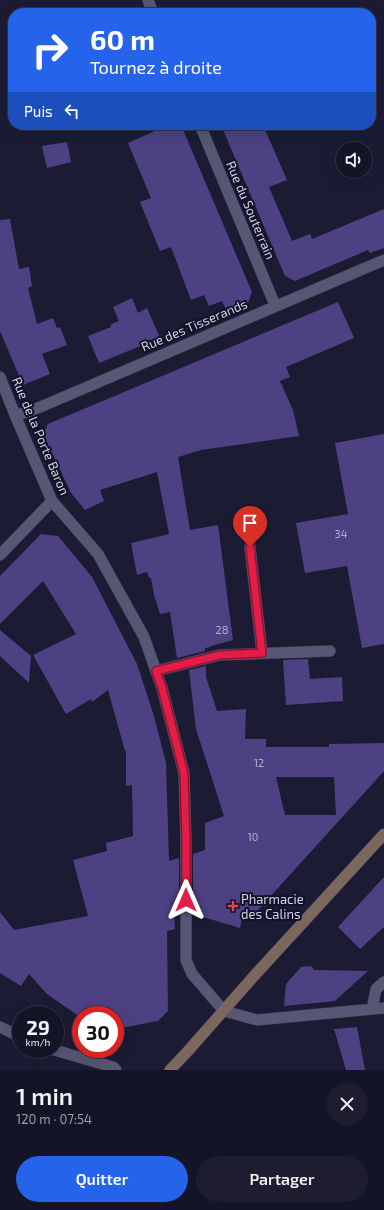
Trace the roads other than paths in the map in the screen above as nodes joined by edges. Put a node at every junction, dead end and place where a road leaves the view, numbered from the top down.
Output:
1 (202, 130) edge
2 (384, 260) edge
3 (275, 305) junction
4 (0, 377) edge
5 (15, 415) junction
6 (52, 501) junction
7 (250, 547) dead end
8 (0, 555) edge
9 (330, 651) dead end
10 (262, 653) junction
11 (156, 671) junction
12 (384, 834) edge
13 (384, 982) edge
14 (384, 1008) edge
15 (372, 1009) junction
16 (224, 1011) junction
17 (0, 1027) edge
18 (12, 1033) edge
19 (64, 1053) edge
20 (116, 1070) edge
21 (170, 1070) edge

1 - 3 street, Rue du Souterrain
2 - 3 street, Rue des Tisserands
3 - 5 street, Rue des Tisserands
4 - 5 street, Rue de la Porte Baron
5 - 6 street, Rue de la Porte Baron
6 - 8 street
6 - 11 street, Rue de la Porte Baron
7 - 10 street
9 - 10 street
10 - 11 street
11 - 16 street, Rue de la Porte Baron
12 - 16 main road
13 - 15 street
14 - 15 street
15 - 16 street
16 - 21 main road
17 - 18 street
19 - 20 street

